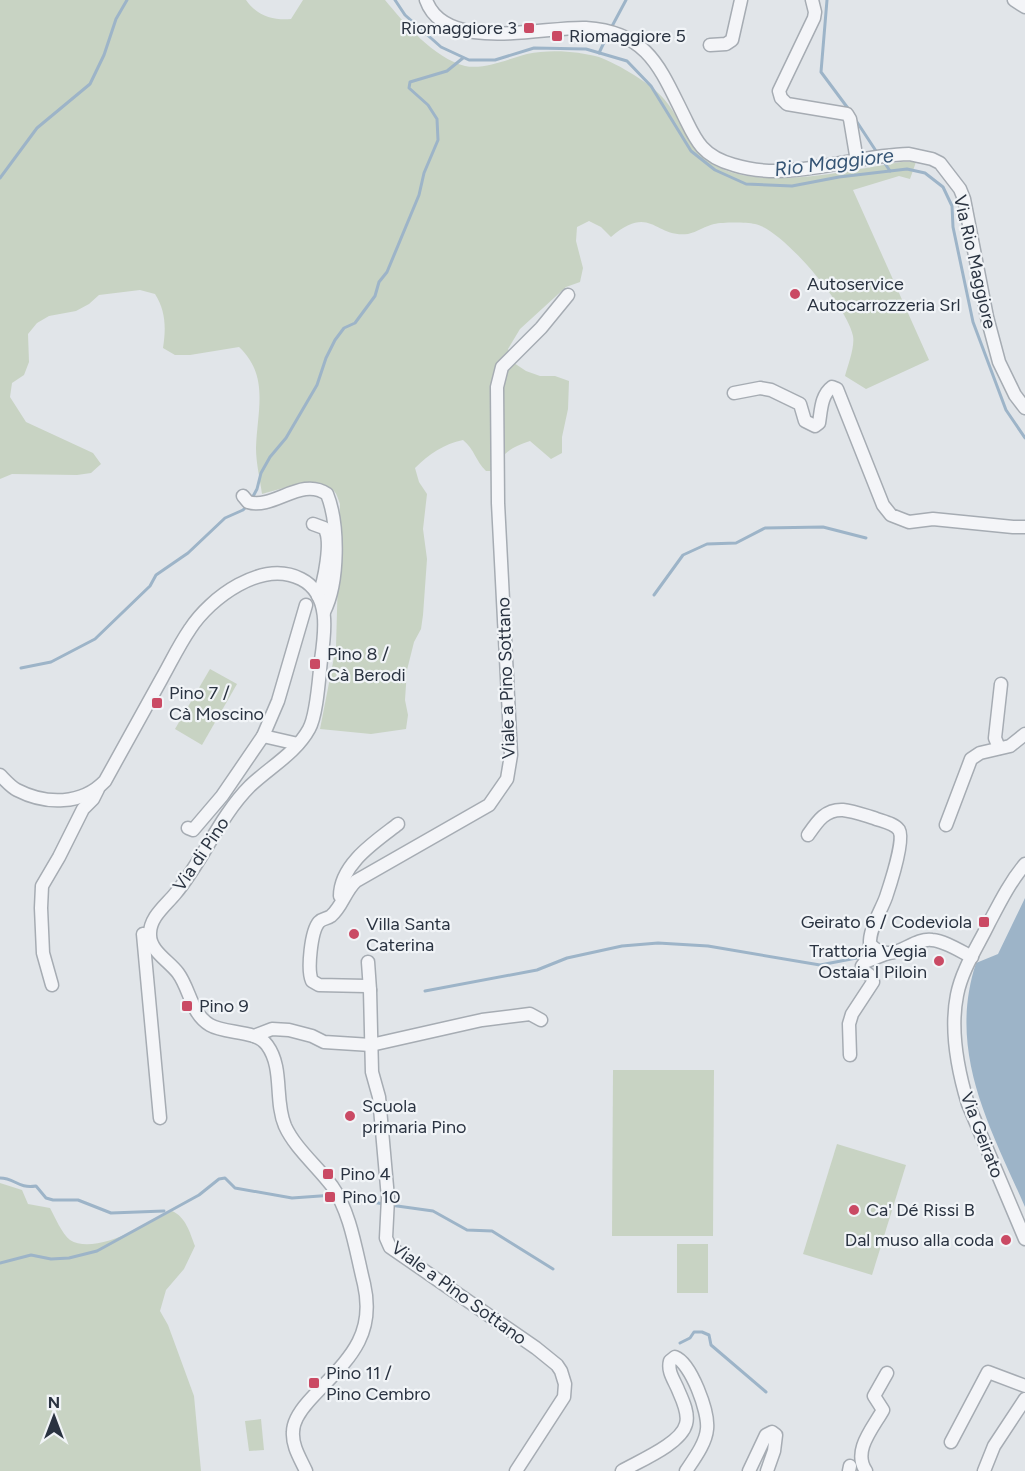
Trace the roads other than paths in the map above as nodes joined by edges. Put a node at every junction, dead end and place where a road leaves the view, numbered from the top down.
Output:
1 (426, 0) edge
2 (741, 0) edge
3 (812, 0) edge
4 (1014, 0) edge
5 (1025, 8) edge
6 (710, 45) dead end
7 (857, 161) junction
8 (568, 295) dead end
9 (734, 393) dead end
10 (1025, 408) edge
11 (243, 496) dead end
12 (313, 524) dead end
13 (1025, 526) edge
14 (318, 596) junction
15 (306, 605) dead end
16 (324, 612) junction
17 (1001, 684) dead end
18 (1025, 734) edge
19 (263, 736) junction
20 (298, 744) junction
21 (999, 748) junction
22 (0, 775) edge
23 (98, 788) junction
24 (398, 824) dead end
25 (946, 825) dead end
26 (188, 828) dead end
27 (808, 835) dead end
28 (1025, 864) edge
29 (341, 900) junction
30 (165, 906) junction
31 (888, 953) junction
32 (972, 957) junction
33 (368, 962) dead end
34 (52, 985) dead end
35 (370, 990) junction
36 (541, 1020) dead end
37 (254, 1036) junction
38 (371, 1045) junction
39 (850, 1055) dead end
40 (160, 1118) dead end
41 (1025, 1239) edge
42 (886, 1373) dead end
43 (1025, 1386) edge
44 (1025, 1399) edge
45 (951, 1442) dead end
46 (306, 1471) edge
47 (516, 1471) edge
48 (622, 1471) edge
49 (686, 1471) edge
50 (749, 1471) edge
51 (767, 1471) edge
52 (866, 1471) edge
53 (984, 1471) edge

1 - 7 street, Via Rio Maggiore
2 - 6 street
3 - 7 street
4 - 5 street
7 - 10 street, Via Rio Maggiore
8 - 29 street, Viale a Pino Sottano
9 - 13 street
11 - 16 street
12 - 14 street
14 - 16 street, Via di Pino
14 - 23 street, Via di Pino
15 - 19 street
16 - 20 street, Via di Pino
17 - 21 street
18 - 21 street
19 - 20 street
19 - 26 street
20 - 30 street, Via di Pino
21 - 25 street
22 - 23 street
23 - 34 street, Via di Pino
24 - 29 street, Viale a Pino Sottano
27 - 31 street
28 - 32 street, Via Geirato
29 - 35 street, Viale a Pino Sottano
30 - 37 street, Via di Pino
30 - 40 street
31 - 32 street
31 - 39 street
32 - 41 street, Via Geirato
33 - 35 street
35 - 38 street, Viale a Pino Sottano
36 - 38 street
37 - 38 street
37 - 46 street
38 - 47 street, Viale a Pino Sottano
42 - 52 street
43 - 45 street
44 - 53 street
48 - 49 street
50 - 51 street

